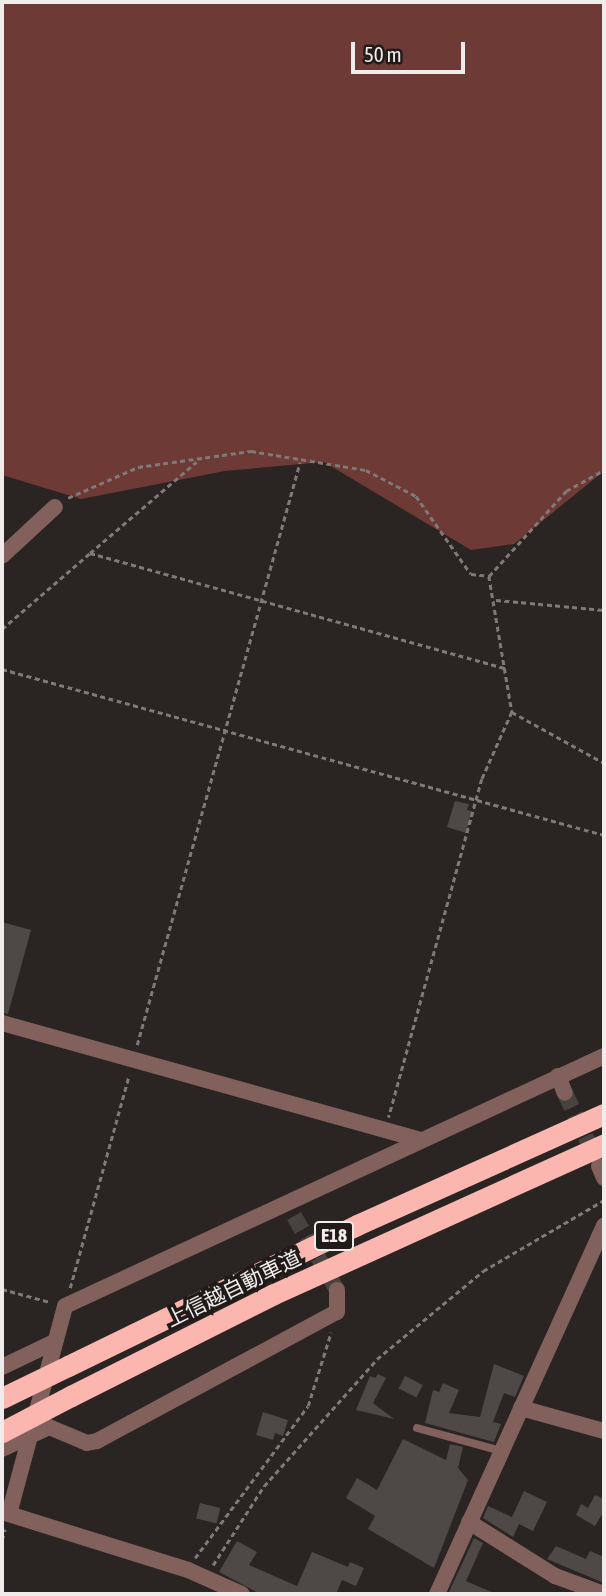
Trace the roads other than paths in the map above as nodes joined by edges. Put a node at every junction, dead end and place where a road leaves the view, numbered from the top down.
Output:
1 (55, 507) road end
2 (2, 556) edge
3 (2, 1023) edge
4 (604, 1056) edge
5 (558, 1076) junction
6 (565, 1093) tunnel mouth
7 (604, 1114) edge
8 (418, 1139) junction
9 (604, 1144) edge
10 (604, 1224) edge
11 (337, 1290) dead end
12 (52, 1343) junction
13 (2, 1367) edge
14 (2, 1398) edge
15 (521, 1408) junction
16 (417, 1428) dead end
17 (604, 1431) edge
18 (2, 1432) edge
19 (30, 1435) junction
20 (2, 1448) edge
21 (501, 1451) junction
22 (5, 1513) edge
23 (469, 1522) junction
24 (242, 1594) edge
25 (436, 1594) edge
26 (604, 1594) edge

1 - 2 street
3 - 8 street
4 - 5 street
5 - 6 street
5 - 8 street
7 - 14 highway, 上信越自動車道 / E18, bridge
8 - 12 street
9 - 18 highway, 上信越自動車道 / E18, bridge
10 - 15 street
11 - 19 street
12 - 13 street
12 - 19 street
15 - 17 street
15 - 21 street
16 - 21 lane
19 - 20 street
19 - 22 street
21 - 23 street
22 - 24 street
23 - 25 street
23 - 26 street

